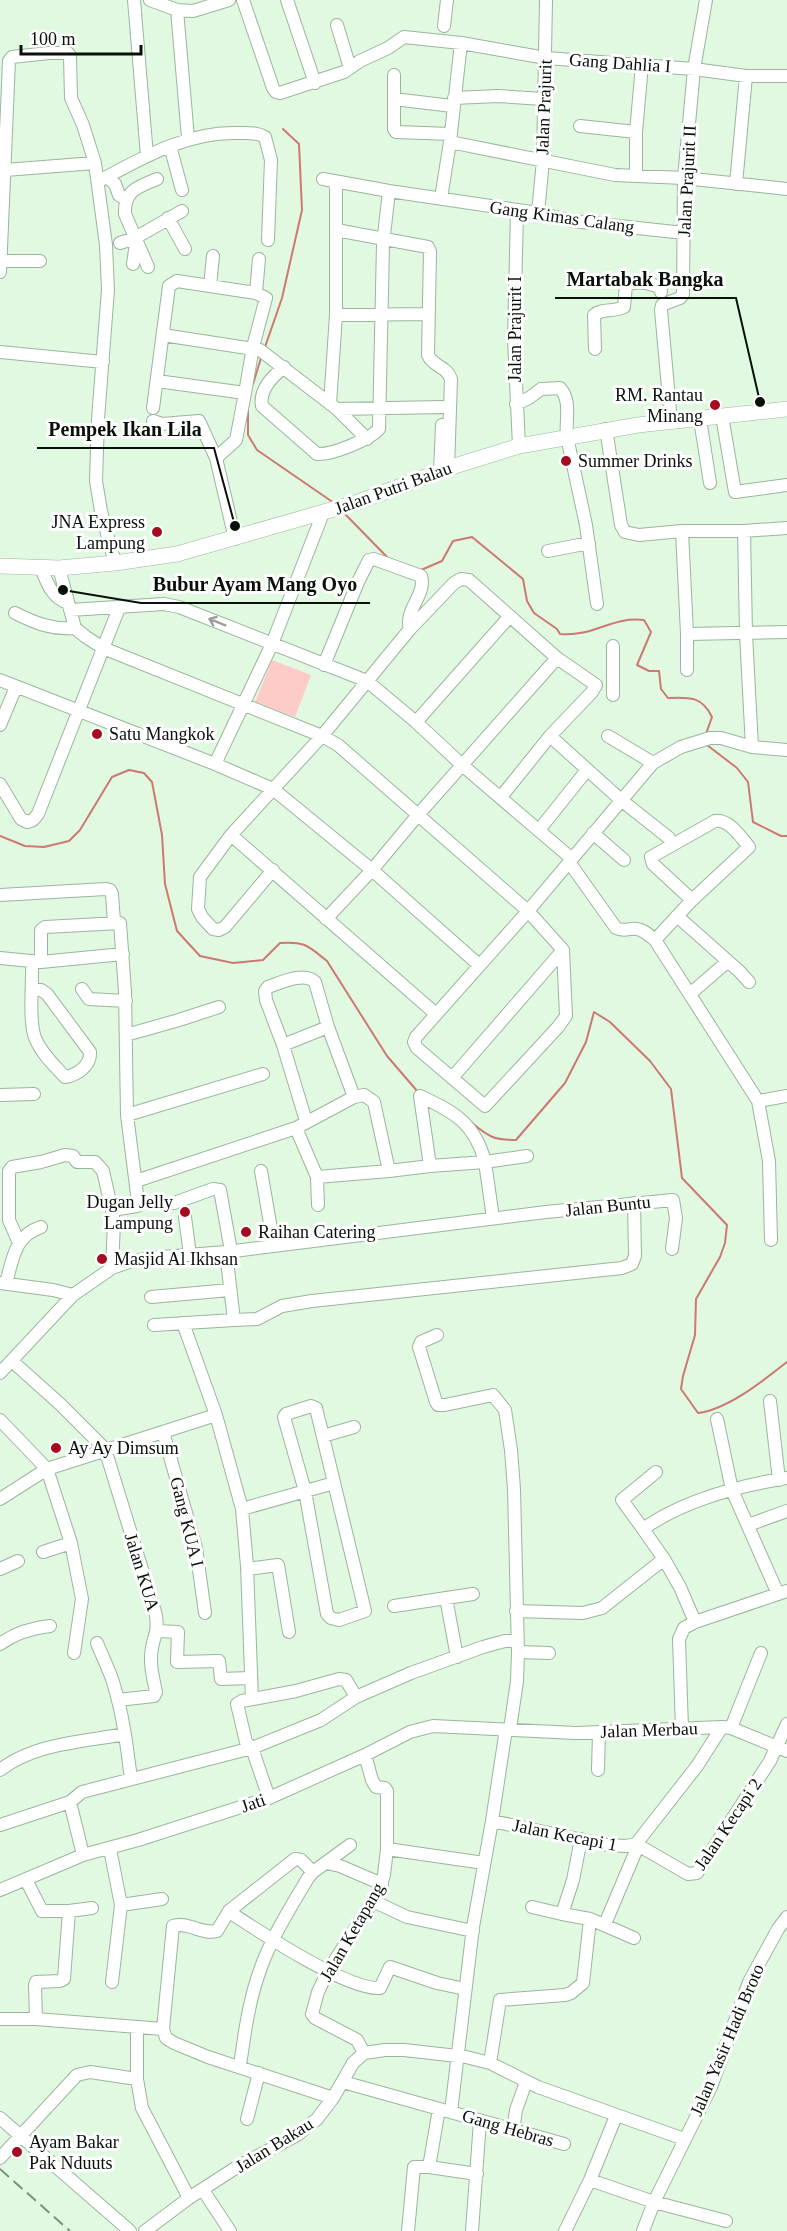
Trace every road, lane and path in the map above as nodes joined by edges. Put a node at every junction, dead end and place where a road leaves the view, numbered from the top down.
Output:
1 (134, 0) edge
2 (150, 0) edge
3 (229, 0) edge
4 (243, 0) edge
5 (287, 0) edge
6 (447, 0) edge
7 (546, 0) edge
8 (706, 0) edge
9 (214, 2) edge
10 (177, 10) junction
11 (337, 26) dead end
12 (444, 26) dead end
13 (461, 43) junction
14 (546, 58) junction
15 (642, 65) junction
16 (350, 68) junction
17 (694, 69) junction
18 (394, 75) dead end
19 (746, 76) junction
20 (787, 76) edge
21 (315, 83) junction
22 (4, 95) edge
23 (394, 99) junction
24 (543, 99) junction
25 (453, 102) junction
26 (580, 126) dead end
27 (636, 132) junction
28 (188, 138) junction
29 (450, 138) junction
30 (170, 146) junction
31 (147, 156) junction
32 (543, 160) junction
33 (95, 163) junction
34 (2, 169) edge
35 (636, 176) junction
36 (684, 178) junction
37 (157, 179) dead end
38 (103, 184) junction
39 (736, 184) junction
40 (787, 189) edge
41 (182, 190) dead end
42 (389, 191) junction
43 (123, 197) junction
44 (441, 198) junction
45 (182, 211) dead end
46 (517, 211) junction
47 (538, 213) junction
48 (168, 218) junction
49 (1, 222) edge
50 (336, 230) junction
51 (684, 233) junction
52 (383, 239) junction
53 (268, 240) dead end
54 (136, 241) junction
55 (120, 243) dead end
56 (185, 249) dead end
57 (213, 256) dead end
58 (259, 259) dead end
59 (40, 261) dead end
60 (133, 264) dead end
61 (1, 267) edge
62 (148, 267) dead end
63 (210, 286) junction
64 (256, 293) junction
65 (662, 298) junction
66 (429, 314) junction
67 (336, 315) junction
68 (382, 315) junction
69 (163, 335) junction
70 (257, 348) junction
71 (596, 349) dead end
72 (0, 352) edge
73 (103, 362) junction
74 (281, 364) junction
75 (447, 370) junction
76 (157, 381) junction
77 (245, 393) junction
78 (516, 404) junction
79 (333, 406) junction
80 (381, 407) junction
81 (443, 407) junction
82 (153, 408) dead end
83 (787, 409) edge
84 (722, 416) junction
85 (699, 418) junction
86 (153, 421) dead end
87 (670, 421) junction
88 (606, 429) junction
89 (567, 436) junction
90 (367, 439) junction
91 (519, 447) junction
92 (216, 458) junction
93 (444, 471) junction
94 (710, 483) dead end
95 (787, 485) edge
96 (330, 511) junction
97 (787, 528) edge
98 (682, 531) junction
99 (744, 531) junction
100 (235, 539) junction
101 (589, 543) junction
102 (548, 551) dead end
103 (115, 564) junction
104 (0, 566) edge
105 (41, 568) junction
106 (59, 568) junction
107 (597, 604) dead end
108 (69, 607) junction
109 (119, 609) junction
110 (15, 613) dead end
111 (510, 616) junction
112 (75, 628) junction
113 (410, 629) junction
114 (787, 632) edge
115 (746, 633) junction
116 (687, 634) junction
117 (272, 644) junction
118 (613, 646) dead end
119 (103, 648) junction
120 (557, 658) junction
121 (324, 665) junction
122 (687, 670) dead end
123 (0, 680) edge
124 (367, 681) junction
125 (596, 685) junction
126 (16, 687) junction
127 (244, 706) junction
128 (78, 710) junction
129 (416, 722) junction
130 (0, 726) edge
131 (322, 736) junction
132 (550, 736) junction
133 (608, 736) dead end
134 (753, 747) junction
135 (787, 750) edge
136 (653, 763) junction
137 (215, 764) junction
138 (462, 765) junction
139 (587, 770) junction
140 (0, 784) edge
141 (273, 789) junction
142 (501, 797) junction
143 (621, 800) junction
144 (417, 816) junction
145 (539, 830) junction
146 (593, 833) junction
147 (231, 835) junction
148 (669, 838) dead end
149 (570, 860) junction
150 (624, 860) dead end
151 (273, 870) junction
152 (372, 870) junction
153 (0, 895) edge
154 (692, 900) junction
155 (528, 911) junction
156 (677, 916) junction
157 (326, 919) junction
158 (114, 922) junction
159 (655, 940) junction
160 (563, 950) junction
161 (123, 954) junction
162 (0, 958) edge
163 (37, 962) junction
164 (728, 962) junction
165 (479, 964) junction
166 (749, 982) dead end
167 (82, 989) dead end
168 (33, 990) junction
169 (690, 994) junction
170 (126, 1001) junction
171 (219, 1007) dead end
172 (436, 1014) junction
173 (328, 1027) junction
174 (126, 1035) junction
175 (283, 1045) junction
176 (263, 1074) dead end
177 (452, 1078) junction
178 (34, 1094) dead end
179 (0, 1095) edge
180 (787, 1096) edge
181 (354, 1097) junction
182 (758, 1101) junction
183 (127, 1115) junction
184 (301, 1124) junction
185 (527, 1156) dead end
186 (485, 1162) junction
187 (430, 1166) junction
188 (261, 1171) dead end
189 (388, 1171) junction
190 (317, 1177) junction
191 (136, 1181) junction
192 (174, 1203) dead end
193 (634, 1203) junction
194 (318, 1205) dead end
195 (112, 1210) junction
196 (185, 1217) dead end
197 (493, 1218) junction
198 (41, 1227) dead end
199 (771, 1240) dead end
200 (19, 1243) junction
201 (274, 1246) junction
202 (672, 1249) dead end
203 (228, 1252) junction
204 (190, 1255) junction
205 (112, 1268) junction
206 (3, 1283) edge
207 (230, 1290) junction
208 (73, 1295) junction
209 (151, 1297) dead end
210 (234, 1320) junction
211 (183, 1323) junction
212 (154, 1325) dead end
213 (437, 1335) dead end
214 (12, 1361) junction
215 (0, 1373) edge
216 (770, 1401) dead end
217 (216, 1415) junction
218 (717, 1419) dead end
219 (0, 1420) edge
220 (354, 1427) dead end
221 (163, 1432) junction
222 (323, 1436) junction
223 (105, 1449) junction
224 (47, 1469) junction
225 (656, 1472) dead end
226 (783, 1479) edge
227 (334, 1483) junction
228 (732, 1490) junction
229 (305, 1491) junction
230 (0, 1499) edge
231 (242, 1509) junction
232 (787, 1511) edge
233 (748, 1525) junction
234 (643, 1529) junction
235 (71, 1543) junction
236 (43, 1552) dead end
237 (664, 1559) junction
238 (18, 1561) dead end
239 (0, 1569) edge
240 (247, 1569) junction
241 (783, 1593) edge
242 (473, 1594) dead end
243 (446, 1598) junction
244 (394, 1606) dead end
245 (516, 1611) junction
246 (205, 1612) dead end
247 (694, 1622) junction
248 (50, 1626) dead end
249 (158, 1631) junction
250 (289, 1632) dead end
251 (97, 1643) dead end
252 (0, 1644) edge
253 (517, 1646) junction
254 (74, 1653) dead end
255 (549, 1653) dead end
256 (761, 1653) dead end
257 (458, 1657) junction
258 (251, 1678) junction
259 (356, 1697) junction
260 (252, 1699) junction
261 (118, 1700) junction
262 (787, 1724) edge
263 (727, 1728) junction
264 (508, 1729) junction
265 (682, 1729) junction
266 (598, 1732) junction
267 (125, 1734) junction
268 (252, 1748) junction
269 (782, 1749) edge
270 (365, 1755) junction
271 (0, 1770) edge
272 (598, 1770) dead end
273 (131, 1779) junction
274 (269, 1798) junction
275 (70, 1802) junction
276 (492, 1821) junction
277 (0, 1825) edge
278 (581, 1839) junction
279 (350, 1845) dead end
280 (637, 1845) junction
281 (110, 1849) junction
282 (387, 1851) junction
283 (83, 1855) junction
284 (326, 1863) junction
285 (484, 1863) junction
286 (313, 1872) junction
287 (26, 1880) junction
288 (382, 1884) junction
289 (0, 1890) edge
290 (162, 1899) dead end
291 (373, 1901) junction
292 (121, 1905) junction
293 (532, 1907) dead end
294 (92, 1908) dead end
295 (233, 1910) junction
296 (69, 1911) junction
297 (562, 1914) junction
298 (787, 1917) edge
299 (590, 1919) junction
300 (605, 1924) junction
301 (473, 1931) junction
302 (634, 1938) dead end
303 (273, 1941) junction
304 (328, 1971) junction
305 (112, 1982) dead end
306 (465, 1989) junction
307 (0, 2019) edge
308 (36, 2019) junction
309 (137, 2027) junction
310 (163, 2029) junction
311 (364, 2053) junction
312 (459, 2055) junction
313 (490, 2063) junction
314 (240, 2066) junction
315 (259, 2073) junction
316 (137, 2079) junction
317 (343, 2082) junction
318 (526, 2082) junction
319 (333, 2098) junction
320 (445, 2111) junction
321 (616, 2116) junction
322 (0, 2118) edge
323 (247, 2119) dead end
324 (480, 2121) junction
325 (513, 2131) junction
326 (21, 2137) junction
327 (684, 2139) junction
328 (564, 2144) dead end
329 (0, 2158) edge
330 (429, 2167) junction
331 (477, 2174) junction
332 (590, 2180) junction
333 (202, 2190) junction
334 (189, 2198) junction
335 (654, 2202) junction
336 (726, 2221) dead end
337 (130, 2231) edge
338 (145, 2231) edge
339 (230, 2231) edge
340 (408, 2231) edge
341 (472, 2231) edge
342 (565, 2231) edge
343 (643, 2231) edge

1 - 31 street
2 - 10 street
3 - 9 street
4 - 21 street, Gang Dahlia I
5 - 21 street
6 - 12 street
7 - 14 street, Jalan Prajurit
8 - 17 street, Jalan Prajurit II
9 - 10 street
10 - 28 street
11 - 16 street
13 - 14 street, Gang Dahlia I
13 - 16 street, Gang Dahlia I
13 - 25 street
14 - 15 street, Gang Dahlia I
14 - 24 street, Jalan Prajurit
15 - 17 street, Gang Dahlia I
15 - 27 street
16 - 21 street, Gang Dahlia I
17 - 19 street, Gang Dahlia I
17 - 36 street, Jalan Prajurit II
18 - 23 street
19 - 20 street, Gang Dahlia I
19 - 39 street
22 - 33 street
22 - 34 street
23 - 25 street
23 - 29 street
24 - 25 street
24 - 32 street, Jalan Prajurit
25 - 29 street
26 - 27 street
27 - 35 street
28 - 30 street
28 - 53 street
29 - 32 street
29 - 44 street
30 - 31 street
30 - 41 street
31 - 38 street
32 - 35 street
32 - 47 street, Jalan Prajurit
33 - 34 street
33 - 38 street
34 - 49 street
35 - 36 street
36 - 39 street
36 - 51 street, Jalan Prajurit II
37 - 43 street
38 - 43 street
38 - 73 street
39 - 40 street
42 - 44 street, Gang Kimas Calang
42 - 50 street, Gang Kimas Calang
42 - 52 street
43 - 54 street
44 - 46 street, Gang Kimas Calang
45 - 48 street
46 - 47 street, Gang Kimas Calang
46 - 78 street, Jalan Prajurit I
47 - 51 street, Gang Kimas Calang
48 - 54 street
48 - 56 street
49 - 61 street
50 - 52 street
50 - 67 street
51 - 65 street, Jalan Prajurit II
52 - 66 street
52 - 68 street
54 - 55 street
54 - 60 street
54 - 62 street
57 - 63 street
58 - 64 street
59 - 61 street
63 - 64 street
63 - 69 street
64 - 70 street
65 - 71 street
65 - 87 street
66 - 68 street
66 - 75 street
67 - 68 street
67 - 79 street
68 - 80 street
69 - 70 street
69 - 76 street
70 - 74 street
70 - 77 street
72 - 73 street
73 - 103 street
74 - 79 street
74 - 90 street
75 - 81 street
75 - 93 street
76 - 77 street
76 - 82 street
77 - 92 street
78 - 89 street
78 - 91 street, Jalan Prajurit I
79 - 80 street
79 - 90 street
80 - 81 street
80 - 90 street
81 - 93 street
83 - 84 main road, Jalan Putri Balau
84 - 85 main road, Jalan Putri Balau
84 - 95 street
85 - 87 main road, Jalan Putri Balau
85 - 94 street
86 - 92 street
87 - 88 main road, Jalan Putri Balau
88 - 89 main road, Jalan Putri Balau
88 - 98 street
89 - 91 main road, Jalan Putri Balau
89 - 101 street
91 - 93 main road, Jalan Putri Balau
92 - 100 street
93 - 96 main road, Jalan Putri Balau
96 - 100 main road, Jalan Putri Balau
96 - 117 street
97 - 99 street
98 - 99 street
98 - 116 street
99 - 115 street
100 - 103 main road, Jalan Putri Balau
101 - 102 street
101 - 107 street
103 - 106 main road, Jalan Putri Balau
104 - 105 main road, Jalan Putri Balau
105 - 106 main road, Jalan Putri Balau
105 - 108 street
106 - 108 street
108 - 109 street
108 - 112 street
117 -> 109 street
109 - 119 street
110 - 112 street
111 - 113 street
111 - 120 street
111 - 129 street
112 - 119 street
113 - 121 street
113 - 124 street
114 - 115 street
115 - 116 street
115 - 134 street
116 - 122 street
117 - 121 street
117 - 127 street
118 - 125 street
119 - 127 street
119 - 128 street
120 - 125 street
120 - 138 street
121 - 124 street
123 - 126 street
124 - 129 street
124 - 131 street
125 - 132 street
126 - 128 street
126 - 130 street
127 - 131 street
127 - 137 street
128 - 137 street
128 - 140 street
129 - 138 street
131 - 141 street
131 - 144 street
132 - 139 street
132 - 142 street
133 - 136 street
134 - 135 street
134 - 136 street
136 - 143 street
137 - 141 street
138 - 142 street
138 - 144 street
139 - 143 street
139 - 145 street
141 - 147 street
141 - 152 street
142 - 145 street
143 - 146 street
143 - 148 street
144 - 152 street
144 - 155 street
145 - 149 street
146 - 149 street
146 - 150 street
147 - 151 street
147 - 151 street
149 - 155 street
149 - 159 street
151 - 157 street
152 - 157 street
152 - 165 street
153 - 158 street
154 - 154 street
154 - 156 street
155 - 160 street
155 - 165 street
156 - 159 street
156 - 164 street
157 - 172 street
158 - 161 street
158 - 163 street
159 - 169 street
160 - 177 street
160 - 177 street
161 - 163 street
161 - 170 street
162 - 163 street
163 - 168 street
164 - 166 street
164 - 169 street
165 - 172 street
167 - 170 street
168 - 168 street
169 - 182 street
170 - 174 street
171 - 174 street
172 - 177 street
173 - 175 street
173 - 175 street
173 - 181 street
174 - 183 street
175 - 184 street
176 - 183 street
178 - 179 street
180 - 182 street
181 - 184 street
181 - 189 street
182 - 199 street
183 - 191 street
184 - 190 street
184 - 191 street
185 - 186 street
186 - 187 street
186 - 187 street
186 - 197 street
187 - 189 street
188 - 201 street
189 - 190 street
190 - 194 street
191 - 195 street
192 - 203 street
193 - 197 street, Jalan Buntu
193 - 202 street, Jalan Buntu
193 - 210 street
195 - 200 street
195 - 205 street
196 - 204 street
197 - 201 street, Jalan Buntu
198 - 200 street
200 - 206 street
201 - 203 street, Jalan Buntu
203 - 204 street, Jalan Buntu
203 - 207 street
204 - 205 street, Jalan Buntu
205 - 208 street, Jalan Buntu
206 - 208 street
207 - 209 street
207 - 210 street
208 - 214 street, Jalan Buntu
210 - 211 street
211 - 212 street
211 - 217 street
213 - 245 street
214 - 215 street, Jalan Buntu
214 - 223 street
216 - 226 street
217 - 221 street
217 - 231 street
218 - 228 street
219 - 224 street
220 - 222 street
221 - 223 street
221 - 246 street, Gang KUA I
222 - 227 street
222 - 229 street
223 - 224 street
223 - 249 street, Jalan KUA
224 - 230 street
224 - 235 street
225 - 234 street
226 - 228 street
227 - 229 street
227 - 229 street
228 - 233 street
228 - 234 street
229 - 231 street
231 - 240 street
232 - 233 street
233 - 241 street
234 - 237 street
235 - 236 street
235 - 254 street
237 - 245 street
237 - 247 street
238 - 239 street
240 - 250 street
240 - 258 street
241 - 247 street
242 - 243 street
243 - 244 street
243 - 257 street
245 - 253 street
247 - 265 street
248 - 252 street
249 - 258 street
249 - 261 street, Jalan KUA
251 - 261 street
253 - 255 street
253 - 257 street
253 - 264 street
256 - 263 street, Jalan Kecapi 1
257 - 259 street
258 - 260 street
259 - 260 street
259 - 268 street
260 - 268 street
261 - 267 street
262 - 269 street
263 - 265 street, Jalan Merbau
263 - 269 street, Jalan Merbau
263 - 280 street, Jalan Kecapi 1
264 - 266 street, Jalan Merbau
264 - 270 street, Jati
264 - 276 street
265 - 266 street, Jalan Merbau
266 - 272 street
267 - 271 street
267 - 273 street
268 - 273 street
268 - 274 street
269 - 280 street, Jalan Kecapi 2
270 - 274 street, Jati
270 - 282 street, Jalan Ketapang
273 - 275 street
274 - 281 street, Jati
275 - 277 street
275 - 283 street
276 - 278 street, Jalan Kecapi 1
276 - 285 street
278 - 280 street, Jalan Kecapi 1
278 - 297 street
279 - 284 street
280 - 300 street
281 - 283 street, Jati
281 - 292 street
282 - 285 street
282 - 288 street, Jalan Ketapang
283 - 287 street, Jati
284 - 286 street
284 - 288 street
285 - 301 street
286 - 295 street
286 - 303 street
287 - 289 street, Jati
287 - 296 street
288 - 291 street, Jalan Ketapang
290 - 292 street
291 - 301 street
291 - 304 street, Jalan Ketapang
292 - 305 street
293 - 297 street
294 - 296 street
295 - 303 street
295 - 310 street
296 - 308 street
297 - 299 street
298 - 327 street, Jalan Yasir Hadi Broto
299 - 300 street
299 - 313 street
300 - 302 street
301 - 306 street
303 - 304 street
303 - 314 street
304 - 306 street
304 - 311 street, Jalan Ketapang
306 - 312 street
307 - 308 street
308 - 309 street
309 - 310 street
309 - 316 street
310 - 314 street
311 - 312 street
311 - 317 street, Jalan Bakau
312 - 313 street
312 - 320 street, Gang Hebras
313 - 318 street
314 - 315 street
315 - 319 street
315 - 323 street
316 - 326 street
316 - 334 street
317 - 319 street, Jalan Bakau
317 - 320 street, Gang Hebras
318 - 321 street
318 - 325 street
319 - 333 street, Jalan Bakau
320 - 324 street, Gang Hebras
320 - 330 street
321 - 327 street
321 - 332 street
322 - 326 street
324 - 325 street, Gang Hebras
324 - 331 street
325 - 328 street, Gang Hebras
326 - 329 street
326 - 337 street
327 - 335 street, Jalan Yasir Hadi Broto
330 - 331 street
330 - 340 street
331 - 341 street
332 - 335 street
332 - 342 street
333 - 334 street, Jalan Bakau
333 - 339 street
334 - 338 street, Jalan Bakau
335 - 336 street
335 - 343 street, Jalan Yasir Hadi Broto

